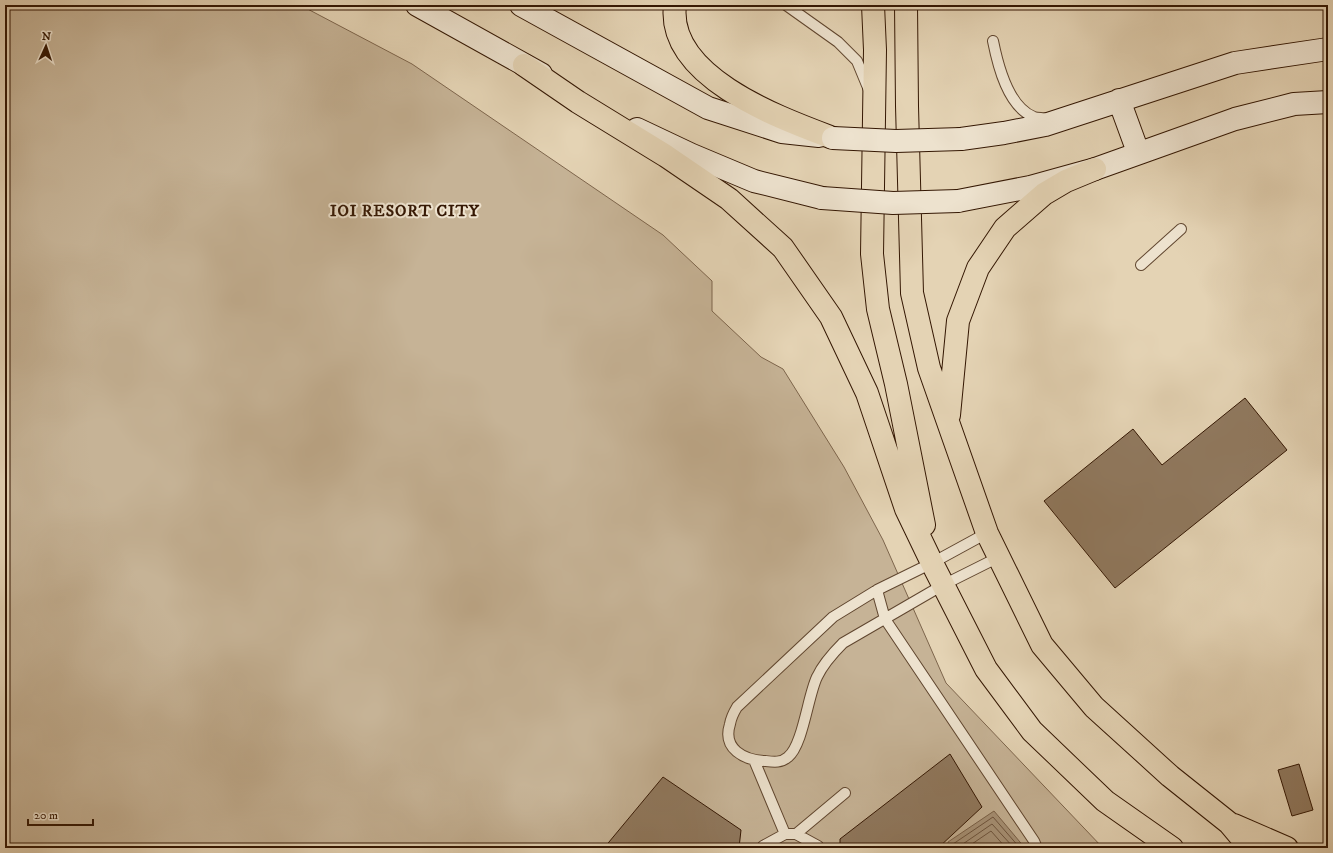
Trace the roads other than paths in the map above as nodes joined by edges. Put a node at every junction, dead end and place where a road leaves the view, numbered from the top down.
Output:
1 (417, 5) edge
2 (521, 5) edge
3 (674, 5) edge
4 (786, 5) edge
5 (873, 5) edge
6 (906, 5) edge
7 (993, 41) dead end
8 (1328, 49) edge
9 (524, 65) junction
10 (1119, 100) junction
11 (1328, 102) edge
12 (874, 103) junction
13 (1057, 120) junction
14 (833, 138) junction
15 (1138, 152) junction
16 (1095, 169) junction
17 (1181, 229) dead end
18 (1141, 265) dead end
19 (948, 423) junction
20 (987, 533) junction
21 (1000, 557) junction
22 (932, 563) junction
23 (943, 585) junction
24 (877, 590) junction
25 (885, 619) junction
26 (754, 760) junction
27 (845, 793) dead end
28 (1229, 823) junction
29 (791, 834) junction
30 (763, 848) edge
31 (819, 848) edge
32 (1037, 848) edge
33 (1172, 848) edge
34 (1250, 848) edge
35 (1287, 848) edge

1 - 9 street
2 - 14 street
3 - 14 main road
4 - 12 lane
5 - 12 main road
6 - 19 main road
7 - 13 lane
8 - 10 street
9 - 16 street, bridge
9 - 22 main road
10 - 13 street
10 - 15 street
11 - 15 street
12 - 22 main road
13 - 14 street, bridge
15 - 16 street
16 - 19 main road
17 - 18 lane
19 - 20 main road
20 - 21 main road
20 - 22 lane
21 - 23 lane
21 - 28 main road
22 - 23 main road
22 - 24 lane
23 - 25 lane
23 - 33 main road
24 - 25 lane
24 - 26 lane
25 - 26 lane
25 - 32 lane
26 - 29 lane
27 - 29 lane
28 - 34 main road
28 - 35 main road
29 - 30 lane
29 - 31 lane

